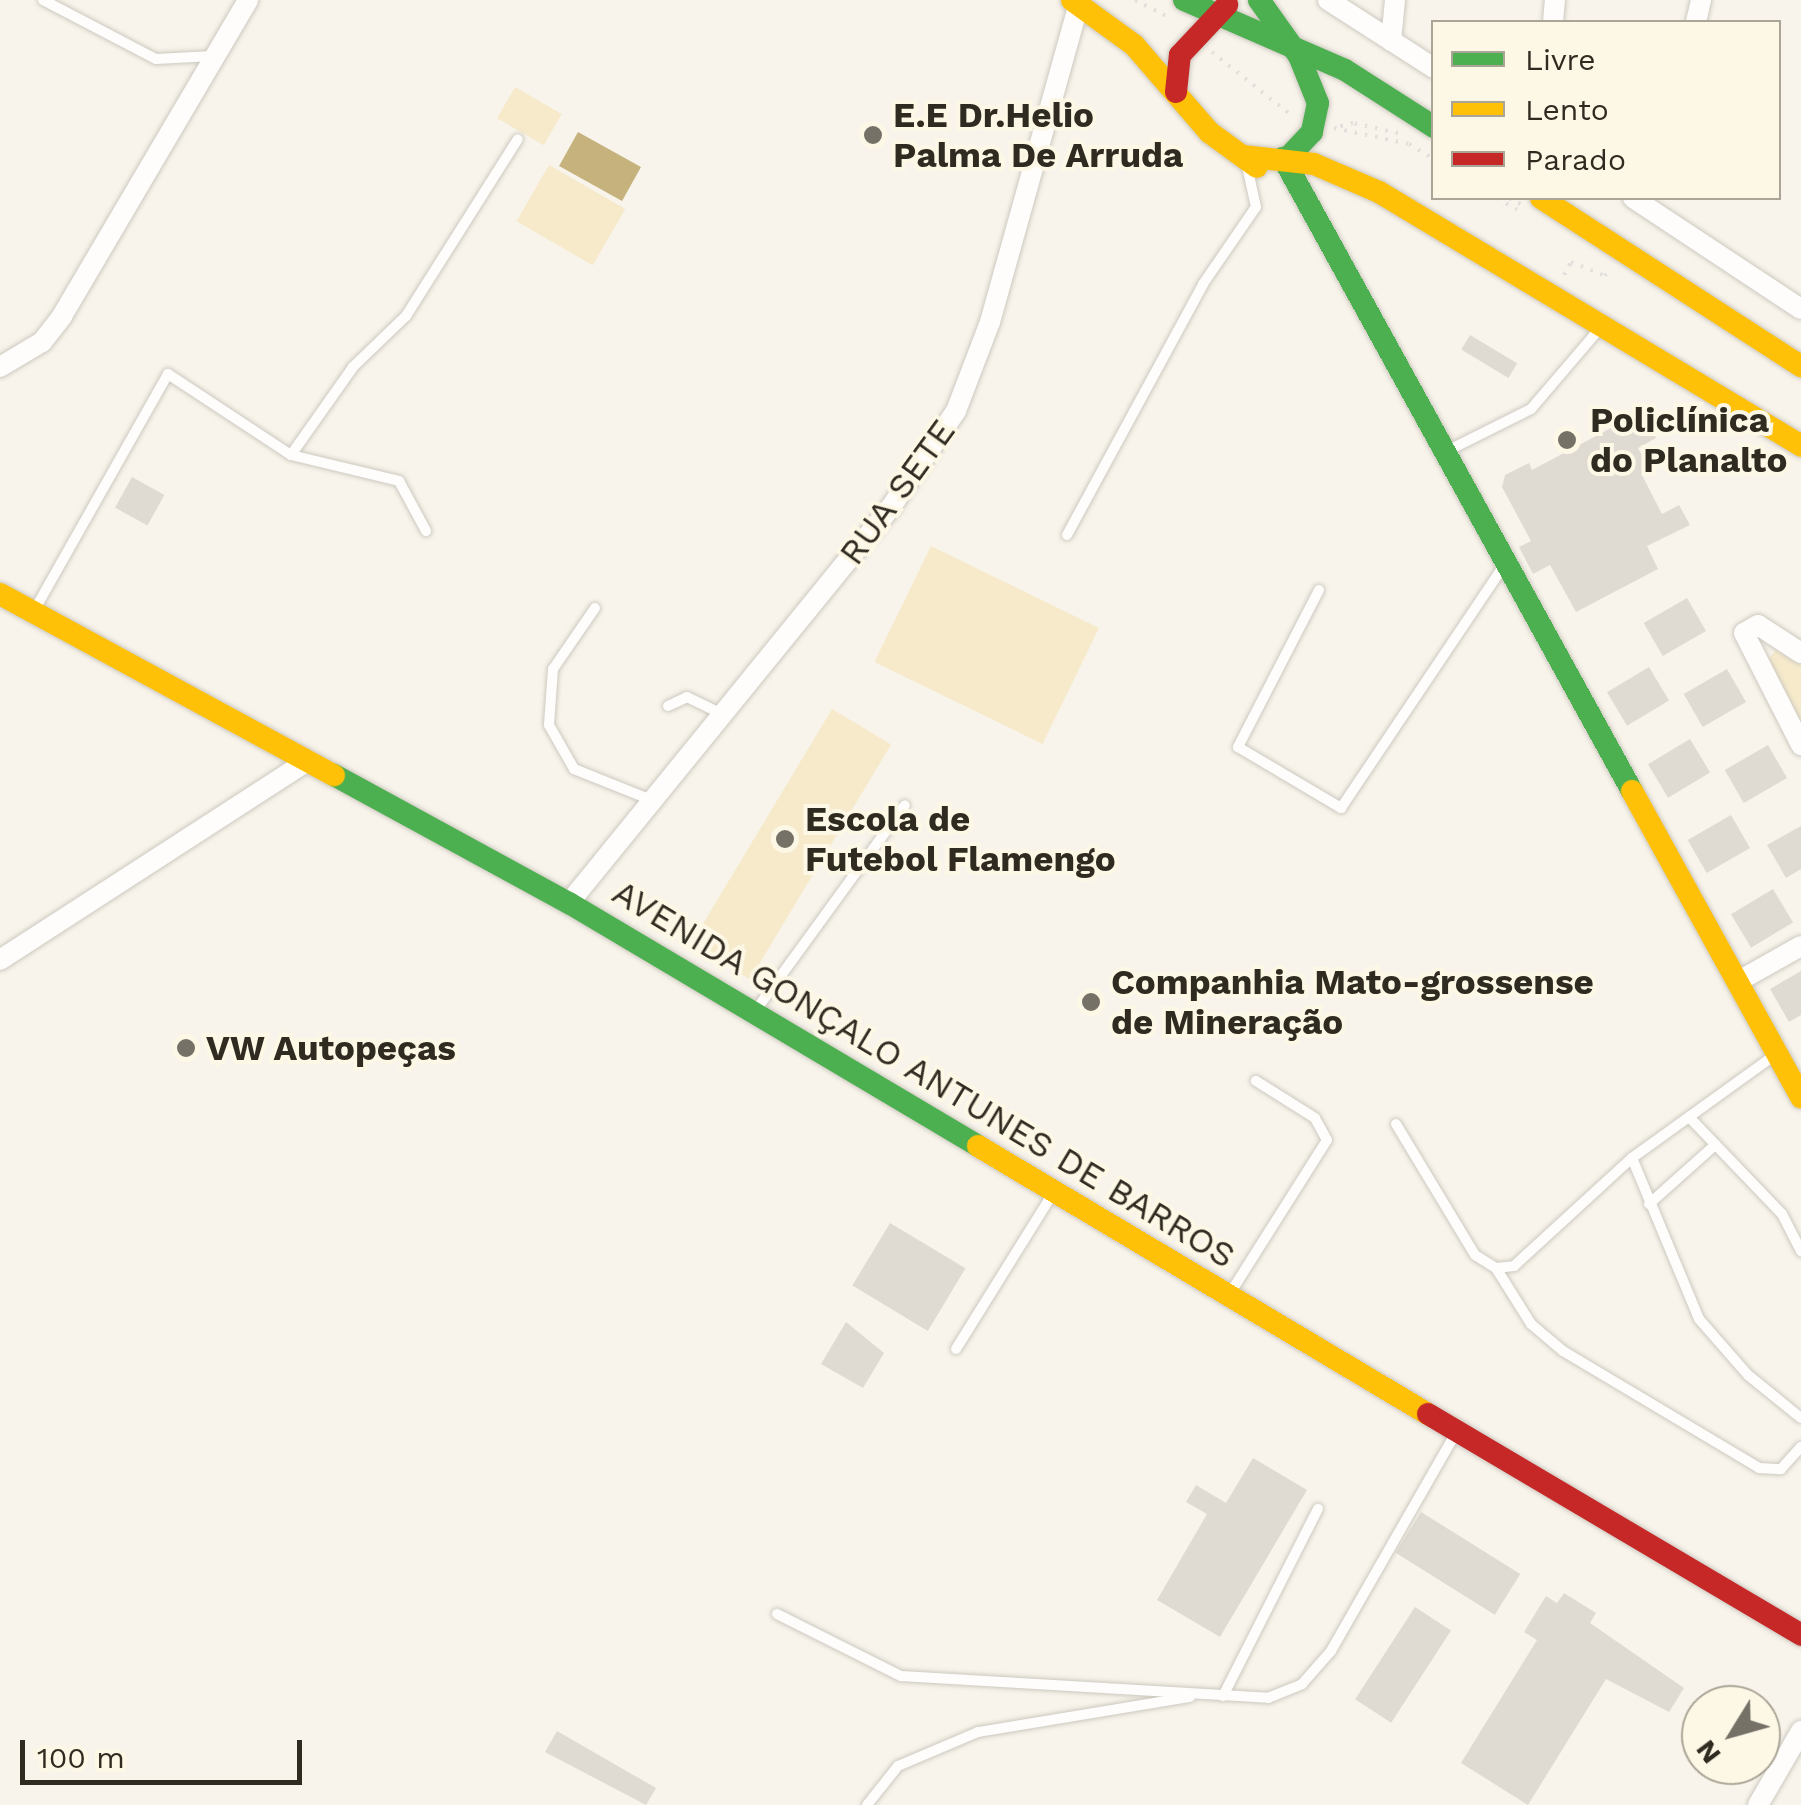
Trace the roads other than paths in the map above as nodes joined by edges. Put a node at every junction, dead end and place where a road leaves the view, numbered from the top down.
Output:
1 (44, 0) edge
2 (248, 0) edge
3 (1184, 0) edge
4 (1260, 0) edge
5 (1328, 0) edge
6 (1395, 0) edge
7 (1076, 2) edge
8 (1224, 8) edge
9 (1391, 41) junction
10 (1292, 44) junction
11 (214, 56) junction
12 (1431, 66) edge
13 (1176, 92) junction
14 (1431, 125) edge
15 (518, 139) dead end
16 (1243, 156) junction
17 (1286, 158) junction
18 (1544, 200) edge
19 (1658, 205) edge
20 (1333, 242) junction
21 (1801, 310) edge
22 (1605, 323) junction
23 (3, 359) edge
24 (1801, 366) edge
25 (1801, 446) edge
26 (1447, 451) junction
27 (291, 454) junction
28 (426, 532) dead end
29 (1067, 534) dead end
30 (1507, 560) junction
31 (1319, 590) dead end
32 (0, 594) edge
33 (595, 608) dead end
34 (33, 612) junction
35 (1801, 653) edge
36 (668, 706) dead end
37 (722, 714) junction
38 (1801, 745) edge
39 (308, 761) junction
40 (652, 800) junction
41 (905, 804) dead end
42 (569, 903) junction
43 (1801, 946) edge
44 (0, 960) edge
45 (1737, 982) junction
46 (754, 1013) junction
47 (1777, 1054) junction
48 (1256, 1082) dead end
49 (1801, 1097) edge
50 (1689, 1118) junction
51 (1396, 1124) dead end
52 (1716, 1145) junction
53 (1632, 1158) junction
54 (1054, 1192) junction
55 (1649, 1204) junction
56 (1801, 1252) edge
57 (1496, 1268) junction
58 (1228, 1296) junction
59 (956, 1349) dead end
60 (1801, 1418) edge
61 (1457, 1432) junction
62 (1801, 1447) edge
63 (1318, 1509) dead end
64 (778, 1614) dead end
65 (1801, 1635) edge
66 (1217, 1695) junction
67 (1801, 1730) edge
68 (867, 1805) edge
69 (1758, 1805) edge

1 - 11 lane
2 - 11 street
3 - 8 main road
4 - 10 main road
5 - 9 street
6 - 9 street
7 - 13 main road
7 - 37 street, RUA SETE
8 - 10 main road
8 - 13 main road
9 - 12 street
10 - 14 main road
10 - 17 main road
11 - 23 street
13 - 16 main road
15 - 27 lane
16 - 17 main road
16 - 20 main road
16 - 29 lane
17 - 20 main road
17 - 22 main road
18 - 24 main road
19 - 21 street
20 - 26 main road
22 - 25 main road
22 - 26 lane
26 - 30 main road
27 - 28 lane
27 - 34 lane
30 - 31 lane
30 - 45 main road
32 - 34 main road, AVENIDA GONÇALO ANTUNES DE BARROS
33 - 40 lane
34 - 39 main road, AVENIDA GONÇALO ANTUNES DE BARROS
35 - 38 street
36 - 37 lane
37 - 40 street, RUA SETE
39 - 42 main road, AVENIDA GONÇALO ANTUNES DE BARROS
39 - 44 street
40 - 42 street, RUA SETE
41 - 46 lane
42 - 46 main road, AVENIDA GONÇALO ANTUNES DE BARROS
43 - 45 street
45 - 47 main road
46 - 54 main road, AVENIDA GONÇALO ANTUNES DE BARROS
47 - 49 main road
47 - 50 lane
48 - 58 lane
50 - 52 lane
50 - 53 lane
51 - 57 lane
52 - 55 lane
52 - 56 lane
53 - 55 lane
53 - 57 lane
54 - 58 main road, AVENIDA GONÇALO ANTUNES DE BARROS
54 - 59 lane
55 - 60 lane
57 - 62 lane
58 - 61 main road, AVENIDA GONÇALO ANTUNES DE BARROS
61 - 65 main road, AVENIDA GONÇALO ANTUNES DE BARROS
61 - 66 lane
63 - 66 lane
64 - 66 lane
66 - 68 lane
67 - 69 street

